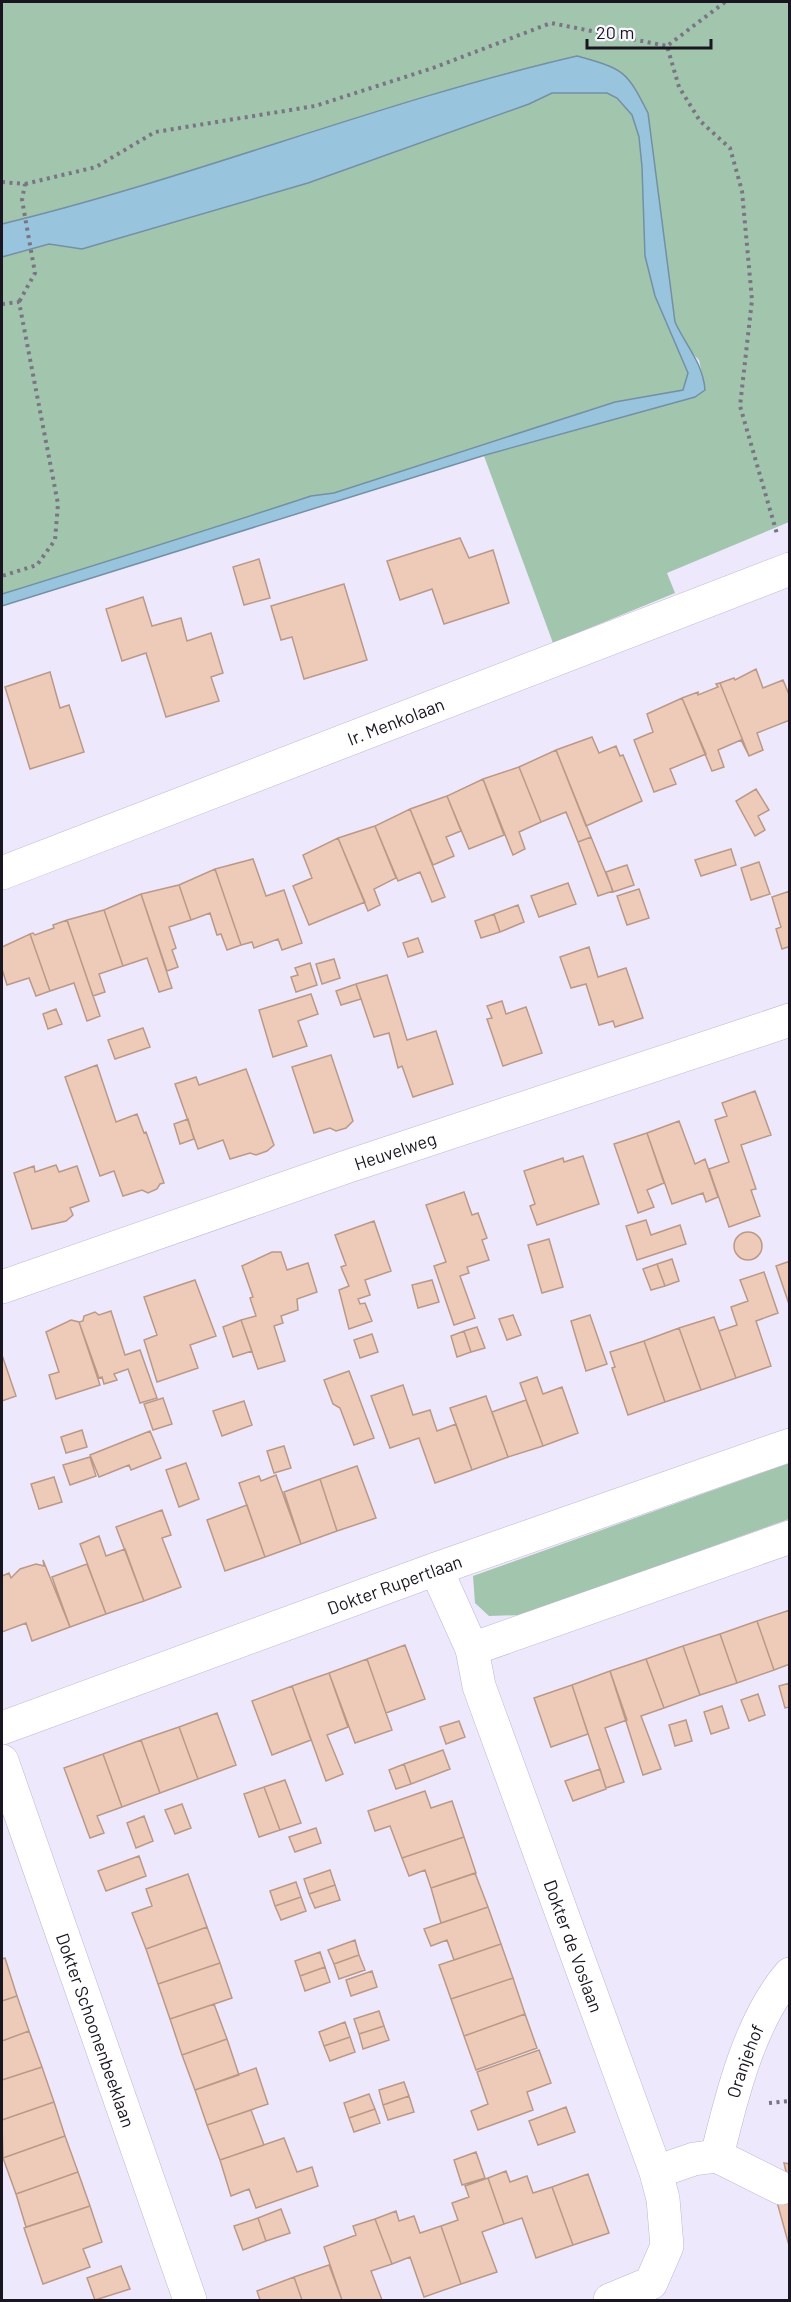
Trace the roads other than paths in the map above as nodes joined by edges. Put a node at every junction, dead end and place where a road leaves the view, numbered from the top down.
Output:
1 (789, 569) edge
2 (2, 873) edge
3 (789, 1020) edge
4 (2, 1287) edge
5 (789, 1444) edge
6 (789, 1537) edge
7 (436, 1569) junction
8 (472, 1649) junction
9 (2, 1728) edge
10 (2, 1761) edge
11 (789, 1974) edge
12 (717, 2156) junction
13 (656, 2172) junction
14 (781, 2188) dead end
15 (190, 2301) edge
16 (610, 2301) edge

1 - 2 street, Ir. Menkolaan
3 - 4 street, Heuvelweg
5 - 7 street, Dokter Rupertlaan
6 - 8 street
7 - 8 street, Dokter de Voslaan
7 - 9 street, Dokter Rupertlaan
8 - 13 street, Dokter de Voslaan
10 - 15 street, Dokter Schoonenbeeklaan
11 - 12 street, Oranjehof
12 - 13 street
12 - 14 street
13 - 16 street, Dokter de Voslaan

